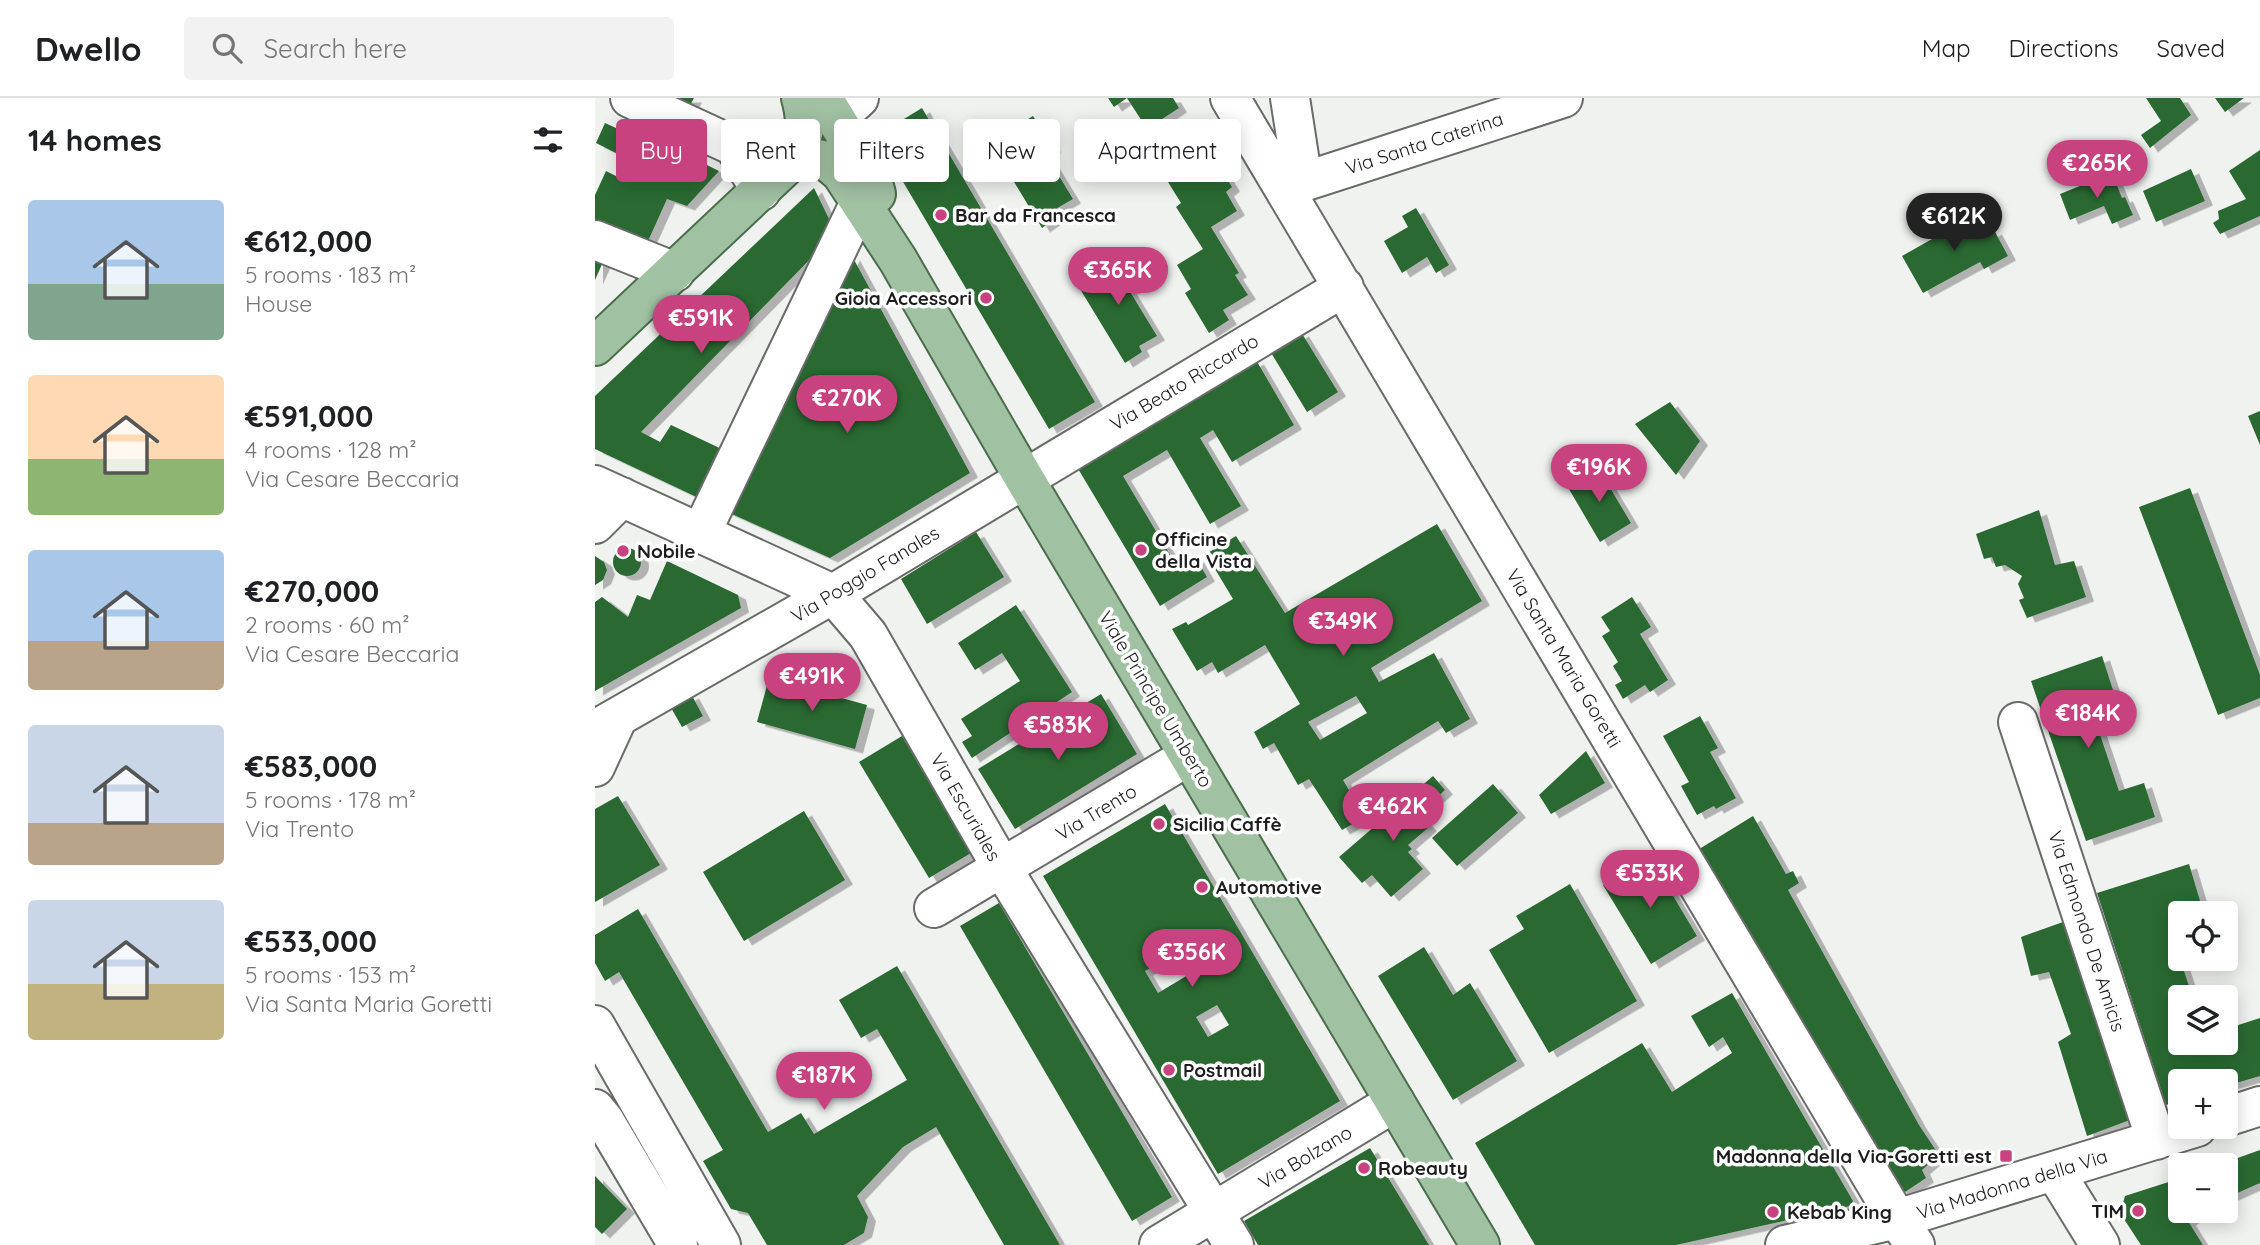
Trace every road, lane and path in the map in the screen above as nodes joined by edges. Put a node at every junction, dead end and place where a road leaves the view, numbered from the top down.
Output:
1 (630, 98) edge
2 (801, 98) edge
3 (1230, 98) edge
4 (1290, 98) edge
5 (1563, 98) edge
6 (839, 105) edge
7 (806, 119) edge
8 (820, 160) edge
9 (770, 182) edge
10 (1295, 187) junction
11 (761, 191) junction
12 (860, 202) junction
13 (595, 240) edge
14 (898, 260) junction
15 (675, 272) junction
16 (1344, 287) junction
17 (595, 346) edge
18 (1024, 478) junction
19 (608, 491) edge
20 (595, 524) edge
21 (701, 533) junction
22 (833, 594) junction
23 (2018, 722) dead end
24 (607, 724) edge
25 (1189, 756) junction
26 (595, 767) edge
27 (1002, 868) junction
28 (934, 908) dead end
29 (595, 1025) edge
30 (1395, 1102) junction
31 (2260, 1106) edge
32 (595, 1109) edge
33 (2238, 1114) edge
34 (2168, 1136) edge
35 (2156, 1140) junction
36 (2055, 1172) junction
37 (1214, 1211) junction
38 (1906, 1232) edge
39 (678, 1245) edge
40 (721, 1245) edge
41 (1159, 1245) edge
42 (1234, 1245) edge
43 (1480, 1245) edge
44 (1785, 1245) edge
45 (2100, 1245) edge

1 - 11 street
2 - 7 main road
3 - 10 street, Via Santa Maria Goretti
4 - 10 street
5 - 10 street, Via Santa Caterina
6 - 14 main road
8 - 12 main road
9 - 11 main road
10 - 16 street, Via Santa Maria Goretti
11 - 15 main road
12 - 14 main road
12 - 21 street
13 - 15 street
14 - 18 main road, Viale Principe Umberto
15 - 17 main road
16 - 18 street, Via Beato Riccardo
16 - 38 street, Via Santa Maria Goretti
18 - 22 street, Via Poggio Fanales
18 - 25 main road, Viale Principe Umberto
19 - 20 street
19 - 21 street, Via Escuriales
21 - 22 street, Via Escuriales
22 - 24 street, Via Poggio Fanales
22 - 27 street, Via Escuriales
23 - 35 street, Via Edmondo De Amicis
24 - 26 street
25 - 27 street, Via Trento
25 - 30 main road, Viale Principe Umberto
27 - 28 street, Via Trento
27 - 37 street, Via Escuriales
29 - 40 street
30 - 37 street, Via Bolzano
30 - 43 main road, Viale Principe Umberto
31 - 33 street
32 - 39 street
34 - 35 street, Via Madonna della Via
35 - 36 street, Via Madonna della Via
36 - 38 street, Via Madonna della Via
36 - 45 street
37 - 41 street, Via Bolzano
37 - 42 street, Via Escuriales
38 - 44 street, Via Madonna della Via

